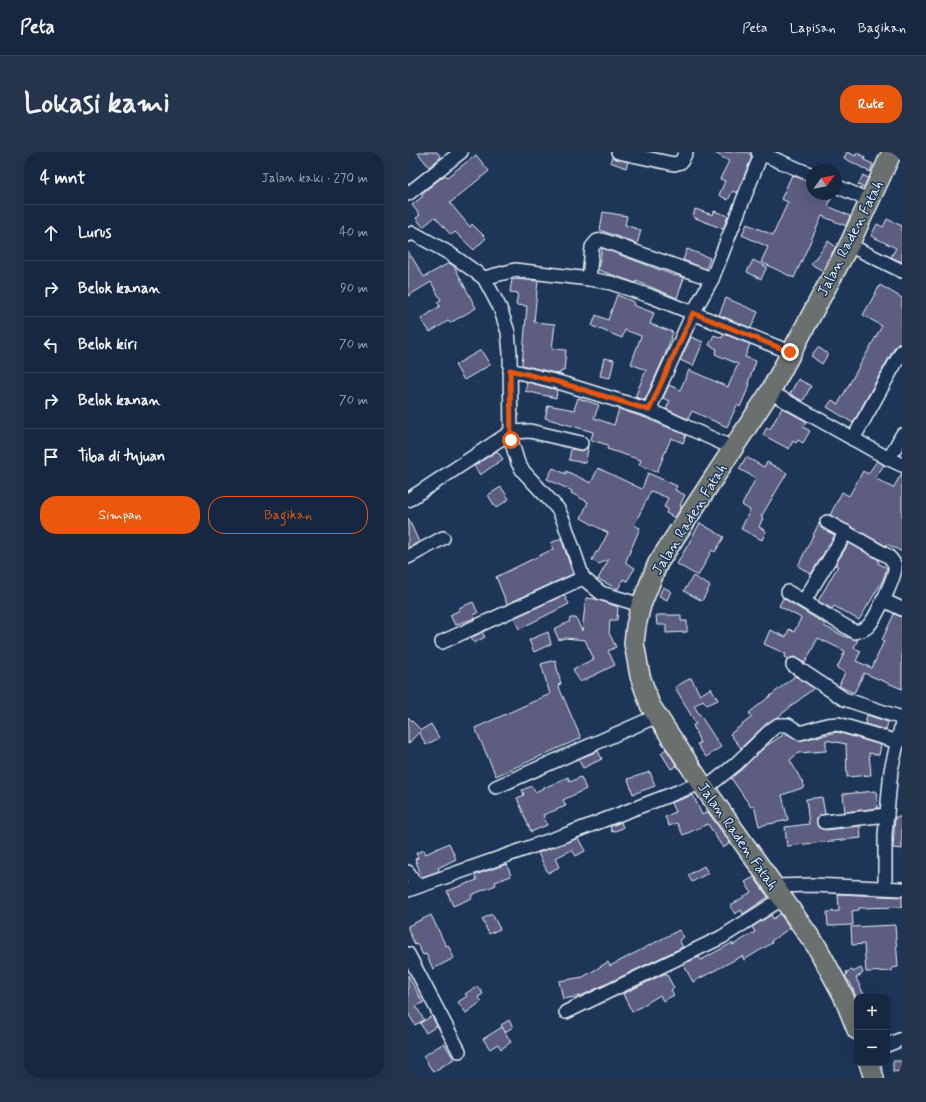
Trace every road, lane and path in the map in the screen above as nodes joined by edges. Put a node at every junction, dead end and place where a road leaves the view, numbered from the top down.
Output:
1 (461, 152) edge
2 (618, 152) edge
3 (686, 152) edge
4 (760, 152) edge
5 (892, 152) edge
6 (806, 172) edge
7 (842, 189) edge
8 (408, 194) edge
9 (871, 201) junction
10 (410, 231) edge
11 (849, 245) junction
12 (902, 271) edge
13 (484, 278) junction
14 (589, 279) junction
15 (712, 279) junction
16 (693, 313) junction
17 (902, 351) edge
18 (790, 352) junction
19 (510, 370) junction
20 (770, 392) junction
21 (649, 410) junction
22 (511, 432) junction
23 (902, 435) edge
24 (853, 439) junction
25 (581, 443) dead end
26 (733, 448) junction
27 (889, 459) junction
28 (902, 465) edge
29 (408, 500) edge
30 (827, 522) dead end
31 (846, 532) junction
32 (442, 538) dead end
33 (408, 557) edge
34 (583, 578) junction
35 (788, 592) dead end
36 (883, 600) junction
37 (804, 601) junction
38 (641, 605) junction
39 (902, 609) edge
40 (442, 642) dead end
41 (793, 665) dead end
42 (657, 716) junction
43 (902, 718) edge
44 (902, 723) edge
45 (898, 742) junction
46 (703, 786) junction
47 (496, 787) dead end
48 (886, 815) junction
49 (824, 822) dead end
50 (408, 872) edge
51 (885, 887) junction
52 (413, 888) edge
53 (902, 889) edge
54 (778, 892) junction
55 (408, 954) edge
56 (566, 1012) dead end
57 (854, 1022) edge
58 (902, 1039) edge
59 (890, 1044) edge
60 (459, 1052) dead end
61 (870, 1066) edge
62 (874, 1078) edge

1 - 8 street
2 - 3 street
4 - 6 street
4 - 15 street
5 - 9 highway, Jalan Raden Fatah
7 - 9 street
9 - 11 highway, Jalan Raden Fatah
10 - 13 street
11 - 12 street
11 - 18 highway, Jalan Raden Fatah
13 - 14 street
13 - 19 street
14 - 15 street
14 - 16 street
15 - 16 street
16 - 18 street
16 - 21 street
17 - 24 street
18 - 20 highway, Jalan Raden Fatah
19 - 21 street
19 - 22 street
20 - 24 street
20 - 26 highway, Jalan Raden Fatah
21 - 26 street
22 - 25 street
22 - 29 street
22 - 34 street
23 - 27 street
24 - 27 street
26 - 38 highway, Jalan Raden Fatah
27 - 28 street
30 - 31 street
31 - 36 street
31 - 37 street
32 - 33 street
34 - 38 street
34 - 40 street
35 - 37 street
36 - 37 street
36 - 39 street
38 - 42 highway, Jalan Raden Fatah
41 - 43 street
42 - 46 highway, Jalan Raden Fatah
42 - 47 street
44 - 45 street
45 - 46 street
45 - 48 street
46 - 52 street
46 - 54 highway, Jalan Raden Fatah
48 - 49 street
48 - 51 street
50 - 52 street
51 - 53 street
51 - 54 street
54 - 56 street
54 - 57 highway, Jalan Raden Fatah
55 - 60 street
58 - 59 street
61 - 62 highway

